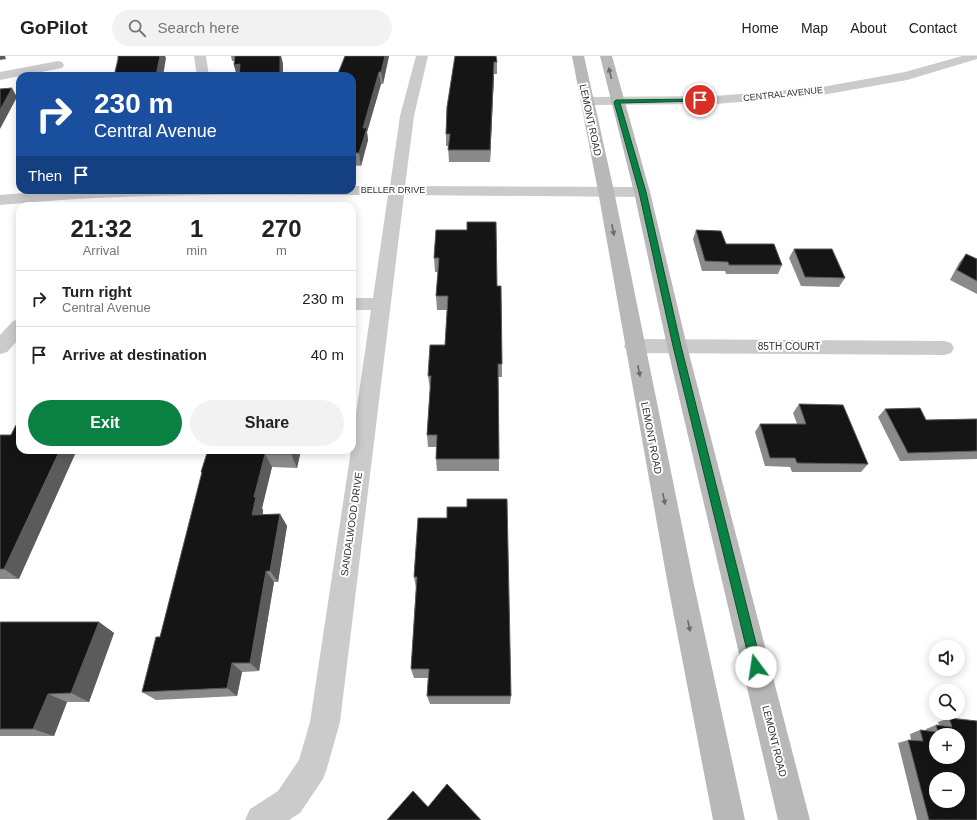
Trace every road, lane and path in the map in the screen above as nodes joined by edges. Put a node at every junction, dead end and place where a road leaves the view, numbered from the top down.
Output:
1 (200, 56) edge
2 (422, 56) edge
3 (578, 56) edge
4 (606, 56) edge
5 (975, 56) edge
6 (58, 66) edge
7 (23, 72) edge
8 (202, 72) edge
9 (16, 73) edge
10 (0, 76) edge
11 (587, 101) junction
12 (616, 102) junction
13 (356, 190) edge
14 (396, 190) junction
15 (606, 191) junction
16 (642, 192) junction
17 (20, 194) edge
18 (0, 200) edge
19 (356, 304) edge
20 (381, 304) junction
21 (16, 330) edge
22 (634, 346) junction
23 (677, 346) junction
24 (0, 347) edge
25 (944, 348) dead end
26 (261, 820) edge
27 (729, 820) edge
28 (794, 820) edge

1 - 8 street
2 - 14 street, SANDALWOOD DRIVE
3 - 11 main road, LEMONT ROAD
12 -> 4 main road, LEMONT ROAD
5 - 12 street, CENTRAL AVENUE
6 - 7 street
9 - 10 street
11 - 12 street, CENTRAL AVENUE
11 - 15 main road, LEMONT ROAD
12 - 16 main road, LEMONT ROAD
13 - 14 street, BELLER DRIVE
14 - 15 street, BELLER DRIVE
14 - 20 street, SANDALWOOD DRIVE
15 - 16 street, BELLER DRIVE
15 -> 22 main road, LEMONT ROAD
16 - 23 main road, LEMONT ROAD
17 - 18 street, BELLER DRIVE
19 - 20 street
20 - 26 street, SANDALWOOD DRIVE
21 - 24 street
22 - 23 street, 85TH COURT
22 -> 27 main road, LEMONT ROAD
23 - 25 street, 85TH COURT
23 - 28 main road, LEMONT ROAD

